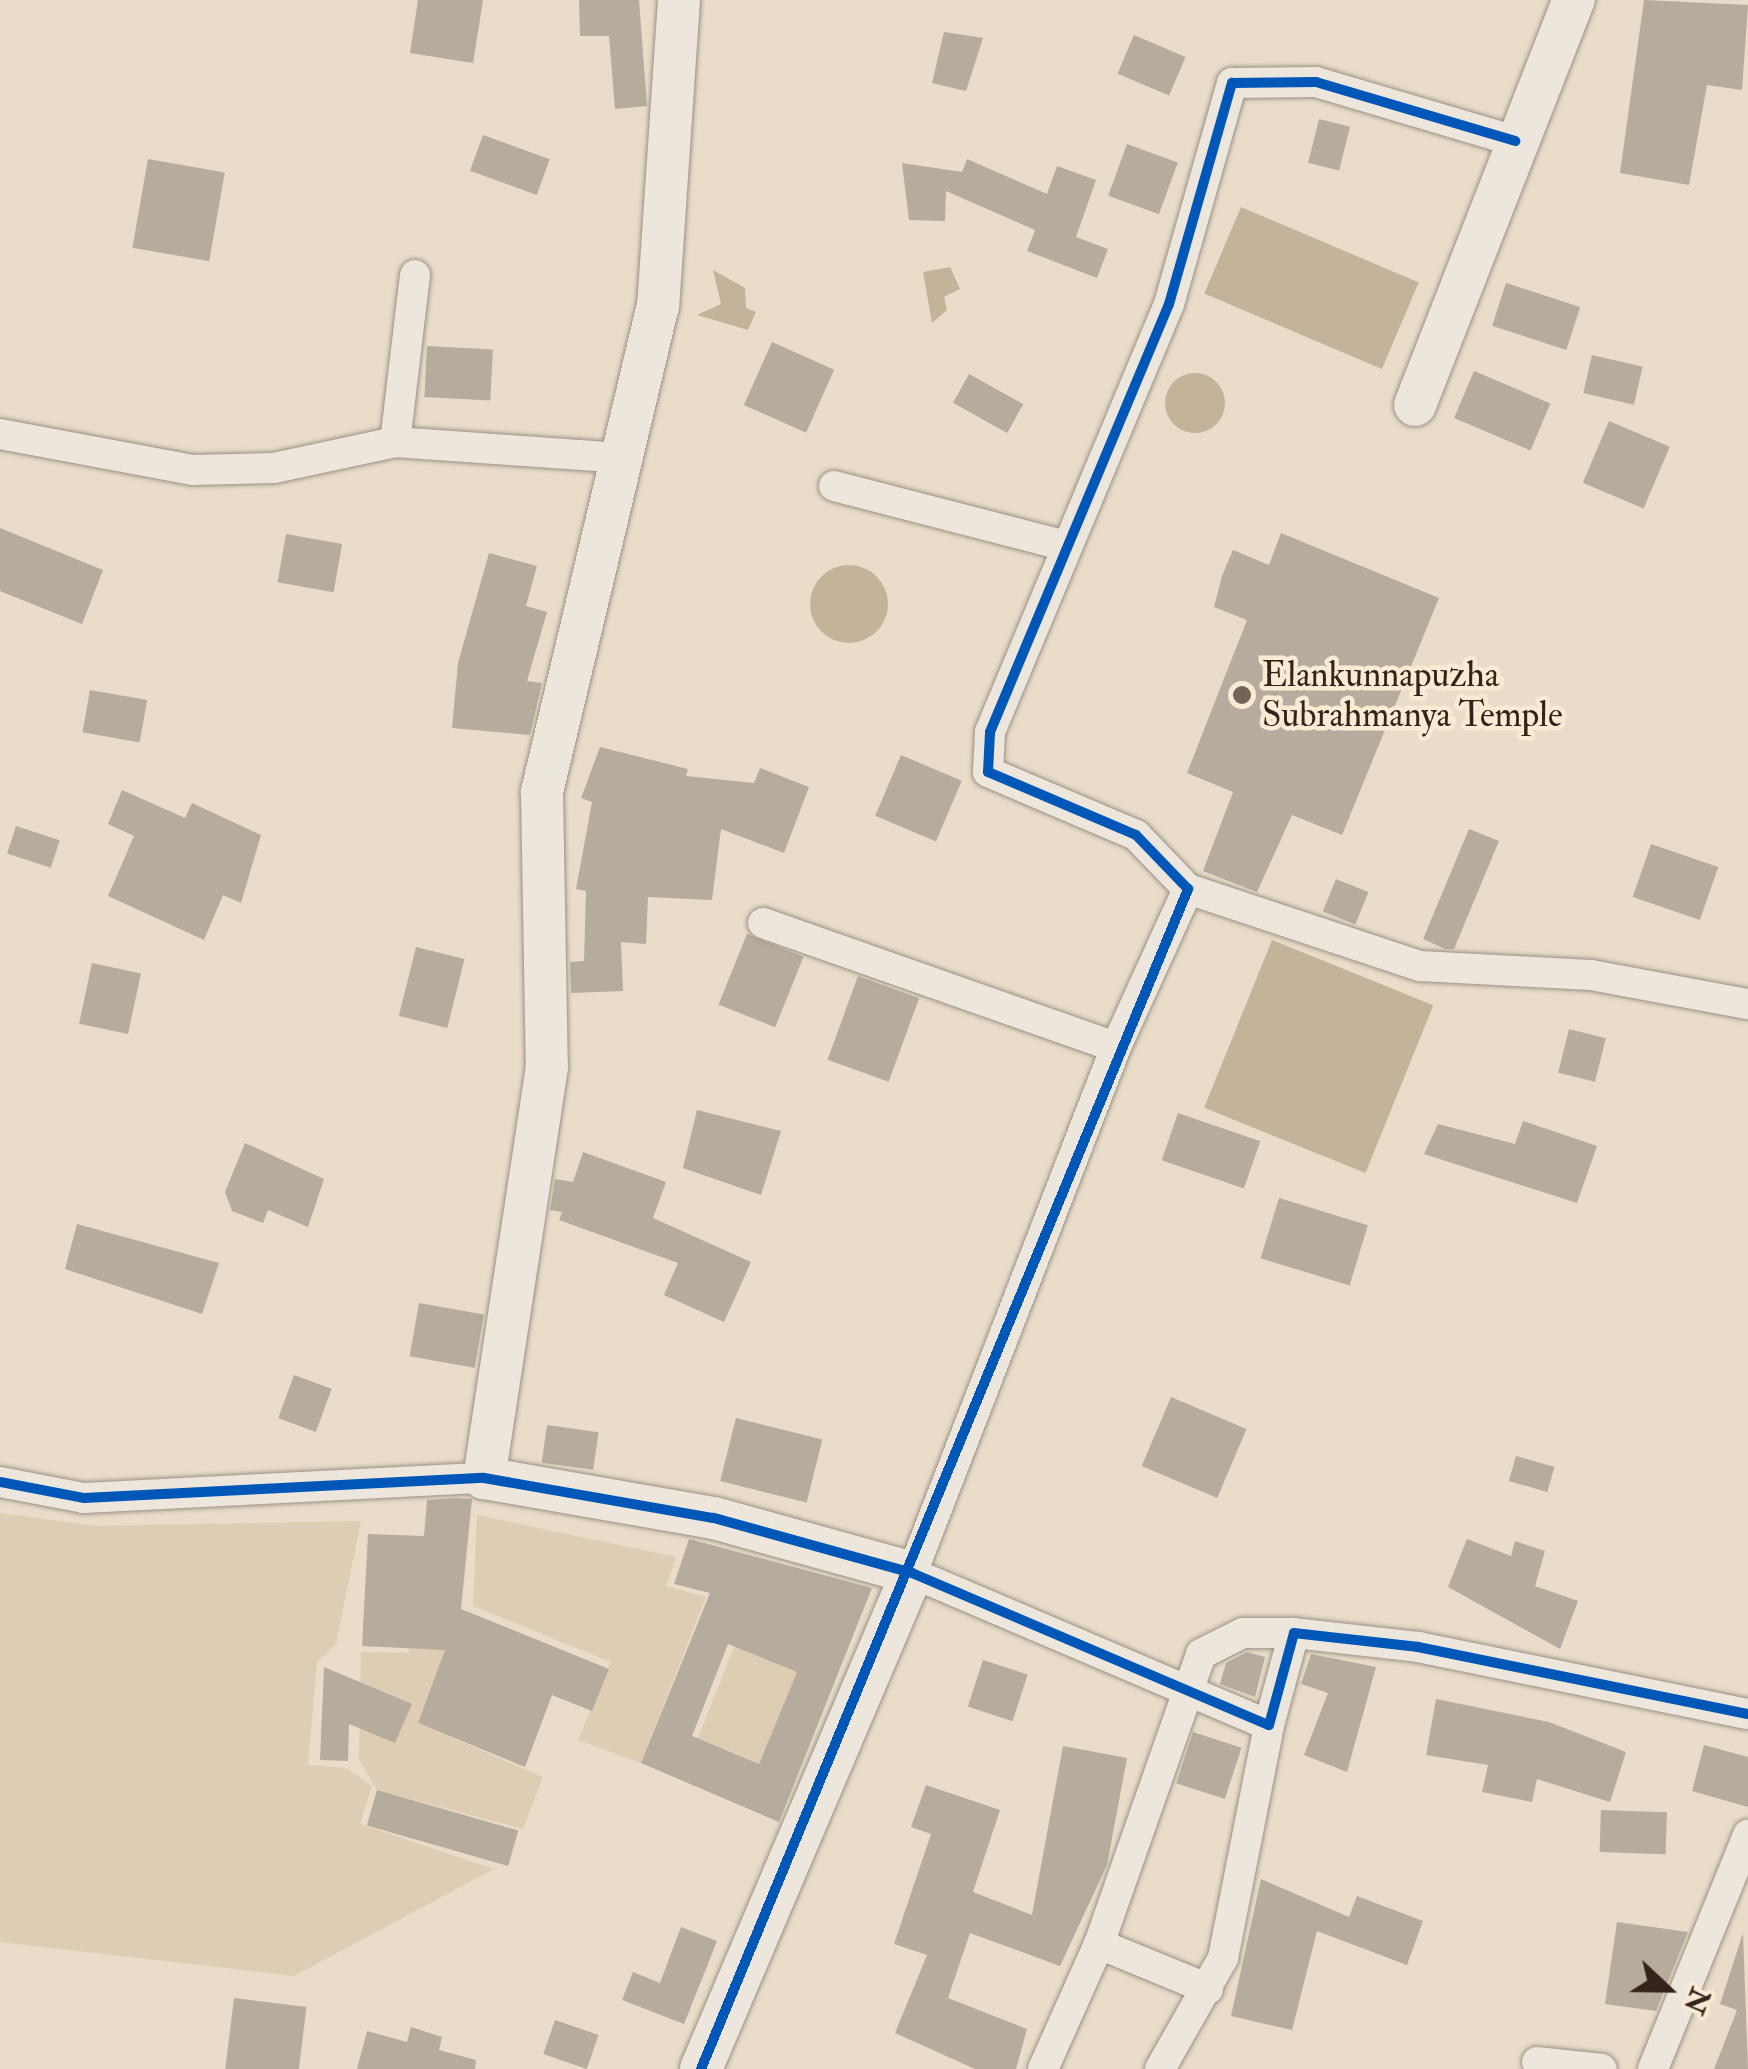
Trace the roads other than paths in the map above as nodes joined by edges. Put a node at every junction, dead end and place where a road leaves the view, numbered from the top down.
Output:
1 (679, 0) edge
2 (1574, 0) edge
3 (1514, 141) junction
4 (415, 275) dead end
5 (1415, 405) dead end
6 (0, 434) edge
7 (395, 442) junction
8 (624, 458) junction
9 (834, 486) dead end
10 (1066, 546) junction
11 (1188, 889) junction
12 (763, 924) dead end
13 (1748, 1004) edge
14 (1116, 1047) junction
15 (484, 1478) junction
16 (0, 1482) edge
17 (912, 1573) junction
18 (1294, 1633) junction
19 (1181, 1692) junction
20 (1748, 1714) edge
21 (1269, 1725) junction
22 (1748, 1835) edge
23 (1099, 1944) junction
24 (1208, 1989) junction
25 (1537, 2062) dead end
26 (701, 2069) edge
27 (1043, 2069) edge
28 (1160, 2069) edge
29 (1602, 2069) edge
30 (1653, 2069) edge

1 - 8 street
2 - 3 street
3 - 5 street
3 - 10 street
4 - 7 street
6 - 7 street
7 - 8 street
8 - 15 street
9 - 10 street
10 - 11 street
11 - 13 street
11 - 14 street
12 - 14 street
14 - 17 street
15 - 16 street
15 - 17 street
17 - 19 street
17 - 26 street
18 - 19 street
18 - 20 street
18 - 21 street
19 - 21 street
19 - 23 street
21 - 24 street
22 - 30 street
23 - 24 street
23 - 27 street
24 - 28 street
25 - 29 street

